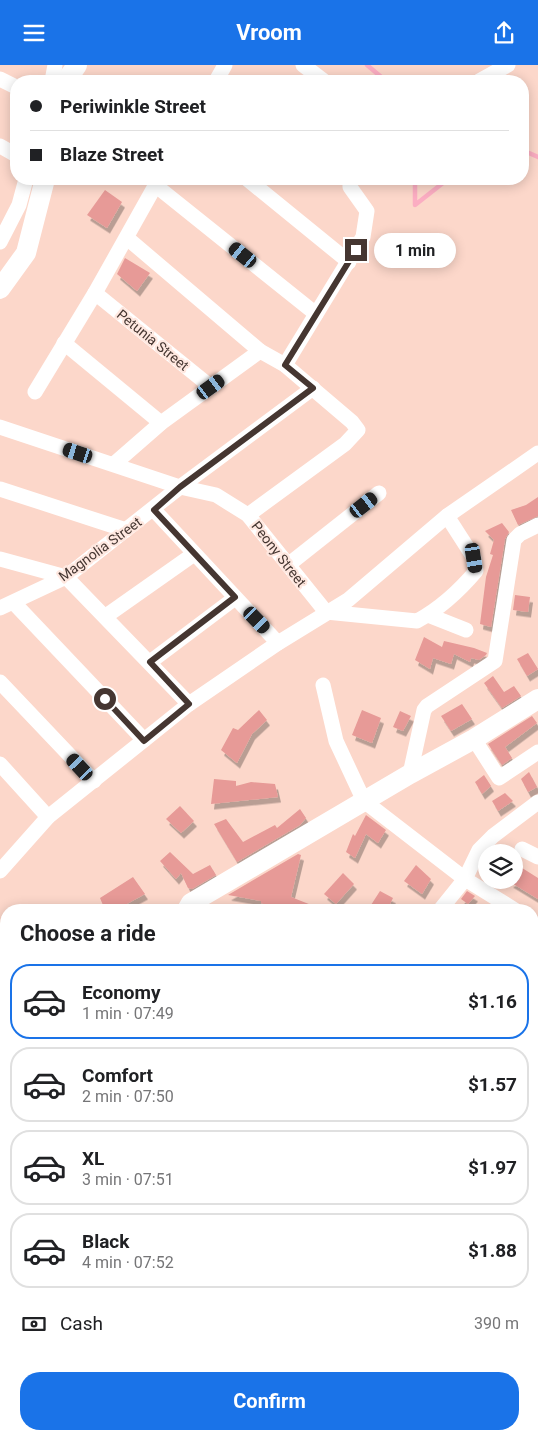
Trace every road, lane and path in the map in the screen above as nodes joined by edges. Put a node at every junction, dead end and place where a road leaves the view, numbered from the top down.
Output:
1 (302, 65) edge
2 (508, 65) edge
3 (316, 75) edge
4 (490, 75) edge
5 (24, 185) edge
6 (43, 185) edge
7 (155, 185) edge
8 (161, 185) edge
9 (254, 185) edge
10 (350, 185) edge
11 (5, 221) edge
12 (127, 238) junction
13 (0, 242) edge
14 (349, 262) junction
15 (0, 289) edge
16 (95, 293) junction
17 (316, 313) junction
18 (64, 343) junction
19 (260, 351) junction
20 (285, 365) junction
21 (211, 387) junction
22 (313, 388) junction
23 (35, 393) dead end
24 (161, 423) junction
25 (0, 427) edge
26 (538, 453) edge
27 (114, 464) junction
28 (180, 487) junction
29 (0, 489) edge
30 (379, 493) dead end
31 (154, 510) junction
32 (248, 515) junction
33 (447, 515) junction
34 (538, 525) edge
35 (126, 530) junction
36 (194, 554) junction
37 (0, 559) edge
38 (288, 565) junction
39 (66, 577) junction
40 (235, 597) junction
41 (7, 605) edge
42 (326, 612) junction
43 (428, 615) junction
44 (106, 616) junction
45 (466, 631) dead end
46 (278, 643) junction
47 (150, 662) junction
48 (0, 682) edge
49 (322, 685) dead end
50 (538, 699) edge
51 (189, 704) junction
52 (474, 739) junction
53 (144, 741) junction
54 (538, 752) edge
55 (1, 768) edge
56 (410, 773) junction
57 (94, 781) junction
58 (364, 801) junction
59 (538, 802) edge
60 (48, 817) junction
61 (523, 850) edge
62 (538, 857) edge
63 (0, 871) edge
64 (465, 879) junction
65 (190, 904) edge
66 (445, 904) edge
67 (499, 904) edge

1 - 3 street
2 - 4 street
5 - 11 street
6 - 15 street
7 - 12 street
8 - 17 street
9 - 14 street
10 - 14 street
11 - 13 street
12 - 16 street
12 - 19 street
14 - 17 street
16 - 18 street
16 - 21 street, Petunia Street
17 - 20 street
18 - 23 street
18 - 24 street
19 - 20 street
19 - 21 street
20 - 22 street
21 - 24 street
22 - 28 street, Magnolia Street
22 - 32 street
24 - 27 street
25 - 27 street, Peony Street
26 - 33 street
27 - 28 street, Peony Street
28 - 31 street, Magnolia Street
28 - 32 street, Peony Street
29 - 35 street
30 - 38 street
31 - 35 street, Magnolia Street
31 - 36 street
32 - 38 street, Peony Street
33 - 42 street
33 - 43 street
34 - 56 street
35 - 39 street, Magnolia Street
36 - 40 street
36 - 44 street
37 - 39 street
38 - 42 street, Peony Street
39 - 41 street, Magnolia Street
39 - 44 street
40 - 46 street
40 - 47 street
41 - 53 street
42 - 43 street
42 - 46 street
43 - 45 street
44 - 47 street
46 - 51 street
47 - 51 street
48 - 57 street
49 - 58 street
50 - 52 street
51 - 53 street
52 - 54 street
52 - 56 street
53 - 57 street
55 - 60 street
56 - 58 street
57 - 60 street
58 - 64 street
58 - 65 street
59 - 64 street
60 - 63 street
61 - 62 street
64 - 66 street
64 - 67 street

